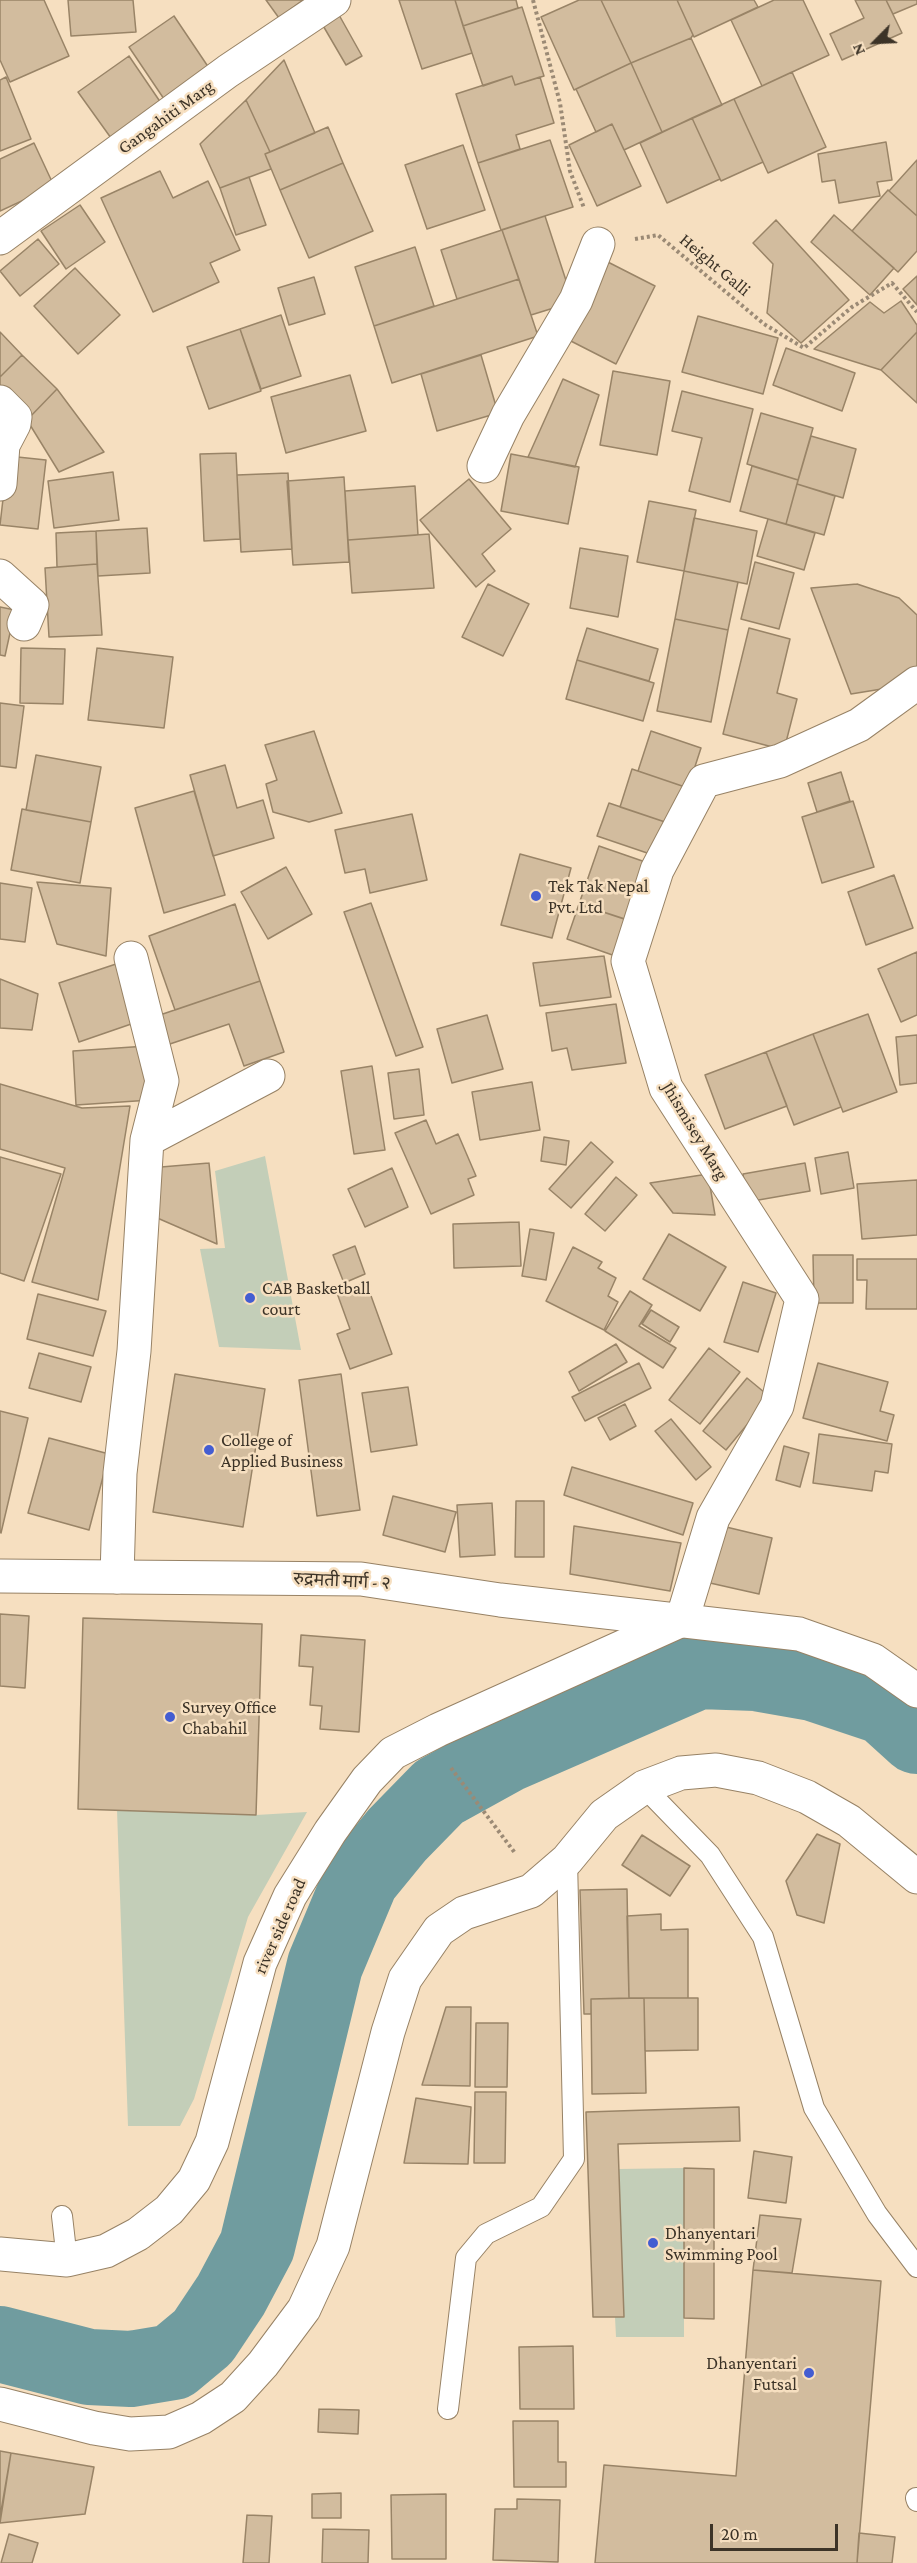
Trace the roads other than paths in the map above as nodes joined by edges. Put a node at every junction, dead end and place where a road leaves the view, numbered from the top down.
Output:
1 (334, 0) edge
2 (0, 238) edge
3 (598, 244) road end
4 (0, 402) edge
5 (484, 466) dead end
6 (0, 484) edge
7 (0, 576) edge
8 (24, 624) dead end
9 (917, 683) edge
10 (131, 958) dead end
11 (268, 1077) dead end
12 (147, 1140) junction
13 (0, 1576) edge
14 (117, 1577) junction
15 (682, 1620) junction
16 (917, 1691) edge
17 (644, 1787) junction
18 (567, 1860) junction
19 (917, 1877) edge
20 (62, 2216) dead end
21 (0, 2254) edge
22 (67, 2260) junction
23 (917, 2267) edge
24 (0, 2404) edge
25 (448, 2409) dead end

1 - 2 street, Gangahiti Marg
3 - 5 street
4 - 6 street
7 - 8 street
9 - 15 street, Jhismisey Marg
10 - 12 street
11 - 12 street
12 - 14 street
13 - 14 street, रुद्रमती मार्ग ‍- २
14 - 15 street, रुद्रमती मार्ग ‍- २
15 - 16 street, रुद्रमती मार्ग ‍- २
15 - 22 street, river side road
17 - 18 street
17 - 19 street
17 - 23 lane
18 - 24 street
18 - 25 lane
20 - 22 lane
21 - 22 street, river side road

